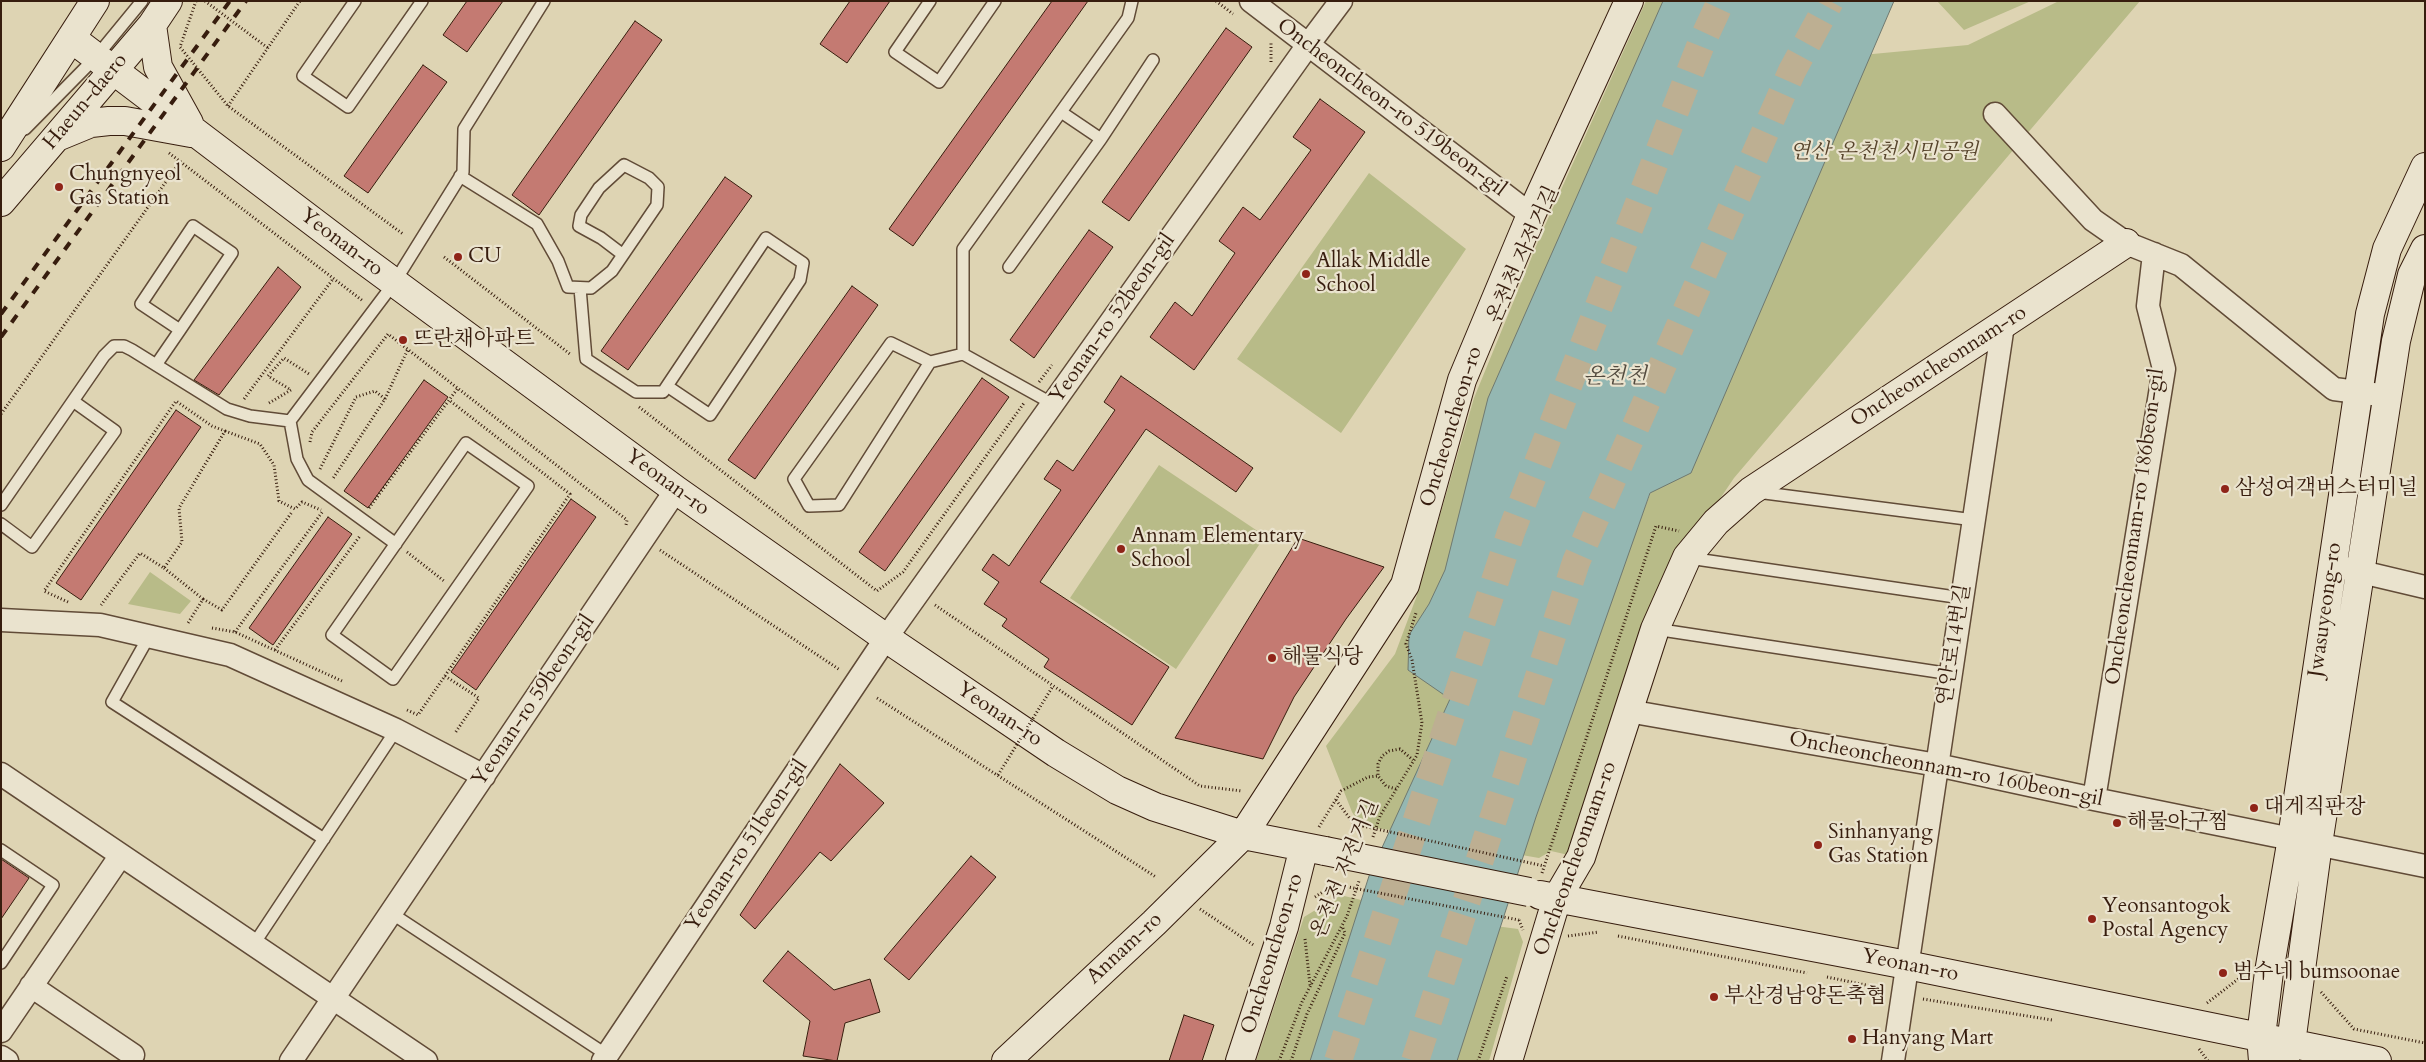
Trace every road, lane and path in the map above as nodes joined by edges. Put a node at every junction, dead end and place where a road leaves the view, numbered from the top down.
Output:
1 (95, 1) edge
2 (117, 1) edge
3 (168, 1) edge
4 (196, 1) edge
5 (205, 1) edge
6 (300, 1) edge
7 (355, 1) edge
8 (422, 1) edge
9 (544, 1) edge
10 (930, 1) edge
11 (995, 1) edge
12 (1132, 1) edge
13 (1216, 1) edge
14 (1341, 1) edge
15 (1629, 1) edge
16 (1245, 10) edge
17 (147, 13) edge
18 (1271, 42) dead end
19 (1308, 45) junction
20 (268, 48) junction
21 (92, 54) junction
22 (1153, 60) dead end
23 (1267, 68) dead end
24 (228, 106) junction
25 (1061, 112) junction
26 (1995, 114) dead end
27 (194, 134) junction
28 (55, 138) junction
29 (1101, 139) junction
30 (1, 147) edge
31 (166, 151) dead end
32 (1, 154) edge
33 (180, 162) junction
34 (2425, 167) edge
35 (460, 176) junction
36 (1, 202) edge
37 (1531, 214) junction
38 (403, 234) dead end
39 (2126, 243) junction
40 (2425, 249) edge
41 (622, 254) junction
42 (2154, 254) junction
43 (444, 257) dead end
44 (1008, 267) dead end
45 (333, 279) junction
46 (394, 283) junction
47 (580, 288) junction
48 (358, 308) dead end
49 (2003, 325) junction
50 (180, 330) junction
51 (408, 349) junction
52 (963, 354) junction
53 (578, 360) dead end
54 (930, 362) junction
55 (156, 365) junction
56 (312, 375) dead end
57 (667, 386) junction
58 (458, 388) junction
59 (2359, 392) junction
60 (2388, 396) junction
61 (385, 399) junction
62 (73, 401) junction
63 (633, 403) dead end
64 (252, 404) dead end
65 (1053, 404) junction
66 (261, 406) dead end
67 (1, 414) edge
68 (290, 421) junction
69 (225, 431) junction
70 (309, 447) dead end
71 (314, 462) dead end
72 (320, 469) junction
73 (331, 482) junction
74 (335, 487) dead end
75 (676, 490) junction
76 (1751, 491) junction
77 (1, 505) edge
78 (361, 505) dead end
79 (323, 511) junction
80 (292, 512) dead end
81 (330, 516) dead end
82 (627, 520) dead end
83 (1974, 520) junction
84 (1, 524) edge
85 (352, 531) dead end
86 (396, 544) junction
87 (1688, 545) junction
88 (655, 547) dead end
89 (2332, 565) junction
90 (164, 568) junction
91 (904, 572) dead end
92 (2362, 572) junction
93 (50, 580) dead end
94 (2425, 587) edge
95 (457, 591) junction
96 (203, 598) junction
97 (1962, 598) junction
98 (934, 604) dead end
99 (99, 607) dead end
100 (1418, 608) dead end
101 (1, 620) edge
102 (188, 623) dead end
103 (1655, 629) junction
104 (235, 632) dead end
105 (148, 638) junction
106 (886, 638) junction
107 (275, 650) dead end
108 (844, 672) dead end
109 (1951, 674) junction
110 (445, 676) dead end
111 (1053, 686) junction
112 (877, 698) dead end
113 (1628, 712) junction
114 (396, 730) junction
115 (455, 734) dead end
116 (1413, 760) junction
117 (1937, 765) junction
118 (1, 774) edge
119 (998, 775) junction
120 (484, 776) junction
121 (1378, 776) junction
122 (1396, 789) junction
123 (1242, 791) dead end
124 (1336, 800) junction
125 (2094, 800) junction
126 (1243, 835) junction
127 (2292, 838) junction
128 (324, 839) junction
129 (1371, 843) dead end
130 (2318, 844) junction
131 (1312, 848) junction
132 (1, 850) edge
133 (121, 855) junction
134 (1544, 866) junction
135 (2425, 866) edge
136 (1156, 877) dead end
137 (1359, 879) dead end
138 (1540, 895) junction
139 (1310, 900) dead end
140 (1199, 908) dead end
141 (391, 913) junction
142 (1284, 926) junction
143 (1342, 926) junction
144 (1523, 930) junction
145 (1607, 933) dead end
146 (1616, 935) dead end
147 (1521, 936) dead end
148 (1565, 936) dead end
149 (254, 944) junction
150 (1262, 951) dead end
151 (1, 962) edge
152 (1907, 965) junction
153 (1510, 970) dead end
154 (2249, 970) dead end
155 (1807, 973) dead end
156 (1827, 977) dead end
157 (31, 986) junction
158 (1310, 986) junction
159 (2317, 987) dead end
160 (1880, 988) dead end
161 (333, 998) junction
162 (2206, 1003) dead end
163 (5, 1018) edge
164 (2425, 1043) edge
165 (2195, 1044) dead end
166 (2262, 1048) edge
167 (2288, 1052) edge
168 (133, 1054) dead end
169 (1, 1057) edge
170 (606, 1058) edge
171 (7, 1061) edge
172 (291, 1061) edge
173 (426, 1061) edge
174 (1006, 1061) edge
175 (1240, 1061) edge
176 (1280, 1061) edge
177 (1291, 1061) edge
178 (1478, 1061) edge
179 (1508, 1061) edge
180 (1893, 1061) edge
181 (2208, 1061) edge
182 (2377, 1061) edge

1 - 21 main road
2 - 21 main road
3 - 17 main road, Haeun-daero
4 - 24 path
5 - 20 path
6 - 20 path
7 - 8 lane
9 - 35 lane
10 - 11 lane
12 - 25 lane
13 - 16 path
14 - 19 street, Yeonan-ro 52beon-gil
15 - 37 main road, Oncheoncheon-ro
16 - 19 street, Oncheoncheon-ro 519beon-gil
17 - 21 main road, Haeun-daero
17 - 27 main road
18 - 23 path
19 - 37 street, Oncheoncheon-ro 519beon-gil
19 - 65 street, Yeonan-ro 52beon-gil
20 - 24 path
21 - 27 main road, Yeonan-ro
21 - 28 main road, Haeun-daero
21 - 30 main road
21 - 32 lane
22 - 29 lane
24 - 38 path
25 - 29 lane
25 - 52 lane
26 - 39 street
27 - 28 main road
27 - 46 main road, Yeonan-ro
28 - 36 main road, Haeun-daero
29 - 44 lane
31 - 33 path
33 - 45 path
33 - 67 path
34 - 59 main road, Jwasuyeong-ro
35 - 46 lane
35 - 47 lane
37 - 126 main road, Oncheoncheon-ro
39 - 42 street
39 - 49 main road, Oncheoncheonnam-ro
40 - 60 main road, Jwasuyeong-ro
41 - 41 lane
41 - 47 lane
42 - 59 street
42 - 125 street, Oncheoncheonnam-ro 186beon-gil
43 - 53 path
45 - 48 path
45 - 64 path
46 - 68 lane
46 - 75 main road, Yeonan-ro
47 - 57 lane
49 - 76 main road, Oncheoncheonnam-ro
49 - 83 street, 연안로14번길
50 - 50 lane
50 - 55 lane
51 - 58 path
51 - 61 path
51 - 70 path
52 - 54 lane
52 - 65 lane
54 - 54 lane
55 - 62 lane
55 - 68 lane
56 - 66 path
57 - 57 lane
58 - 78 path
58 - 82 path
59 - 60 street
59 - 89 main road, Jwasuyeong-ro
60 - 92 main road, Jwasuyeong-ro
61 - 72 path
61 - 73 path
62 - 77 lane
62 - 84 lane
63 - 91 path
65 - 106 street, Yeonan-ro 52beon-gil
68 - 86 lane
69 - 79 path
69 - 90 path
69 - 93 path
71 - 72 path
72 - 73 path
73 - 74 path
75 - 106 main road, Yeonan-ro
75 - 120 street, Yeonan-ro 59beon-gil
76 - 83 lane
76 - 87 main road, Oncheoncheonnam-ro
79 - 81 path
79 - 104 path
80 - 96 path
83 - 97 street, 연안로14번길
85 - 107 path
86 - 95 path
86 - 95 lane
86 - 95 lane
87 - 97 lane
87 - 103 main road, Oncheoncheonnam-ro
87 - 134 path
88 - 108 path
89 - 92 street
89 - 127 main road, Jwasuyeong-ro
90 - 96 path
90 - 99 path
92 - 94 street
92 - 130 main road, Jwasuyeong-ro
96 - 102 path
97 - 109 street, 연안로14번길
98 - 111 path
100 - 116 path, 온천천 자전거길
101 - 105 street
103 - 109 lane
103 - 113 main road, Oncheoncheonnam-ro
105 - 114 street
105 - 128 lane
106 - 126 main road, Yeonan-ro
106 - 170 street, Yeonan-ro 51beon-gil
109 - 117 street, 연안로14번길
110 - 115 path
111 - 119 path, bridge
111 - 123 path
112 - 119 path
113 - 117 street, Oncheoncheonnam-ro 160beon-gil
113 - 138 main road, Oncheoncheonnam-ro
114 - 120 street
114 - 128 lane
116 - 121 path, 온천천 자전거길
116 - 122 path, 온천천 자전거길
117 - 125 street, Oncheoncheonnam-ro 160beon-gil
117 - 152 street, 연안로14번길
118 - 133 street
119 - 136 path
120 - 141 street, Yeonan-ro 59beon-gil
121 - 122 path, 온천천 자전거길
121 - 124 path, 온천천 자전거길
122 - 129 path, 온천천 자전거길
124 - 131 path, 온천천 자전거길
124 - 134 path, bridge
125 - 127 street, Oncheoncheonnam-ro 160beon-gil
126 - 131 main road, Yeonan-ro
126 - 174 main road, Annam-ro
127 - 130 street, Oncheoncheonnam-ro 160beon-gil
127 - 166 main road, Jwasuyeong-ro
128 - 149 lane
130 - 135 street, Oncheoncheonnam-ro 160beon-gil
130 - 167 main road, Jwasuyeong-ro
131 - 138 main road, Yeonan-ro, bridge
131 - 142 main road, Oncheoncheon-ro
132 - 151 lane
133 - 149 street
133 - 157 street
134 - 138 path
137 - 143 path, 온천천 자전거길
138 - 144 path
138 - 152 main road, Yeonan-ro
138 - 179 main road, Oncheoncheonnam-ro
139 - 144 path, bridge
140 - 150 path
141 - 161 street, Yeonan-ro 59beon-gil
141 - 170 lane, Yeonan-ro 51beon-gil
142 - 158 path, 온천천 자전거길
142 - 175 main road, Oncheoncheon-ro
143 - 158 path, 온천천 자전거길
143 - 177 path
144 - 147 path
145 - 148 path
146 - 155 path
149 - 161 street
152 - 166 main road, Yeonan-ro
152 - 180 street, 연안로14번길
153 - 178 path
154 - 162 path
156 - 160 path
157 - 163 street
157 - 168 street
158 - 176 path, 온천천 자전거길
159 - 164 path
161 - 172 street, Yeonan-ro 59beon-gil
161 - 173 street
165 - 181 path
166 - 167 main road, Yeonan-ro
167 - 182 main road, Yeonan-ro
169 - 171 street

